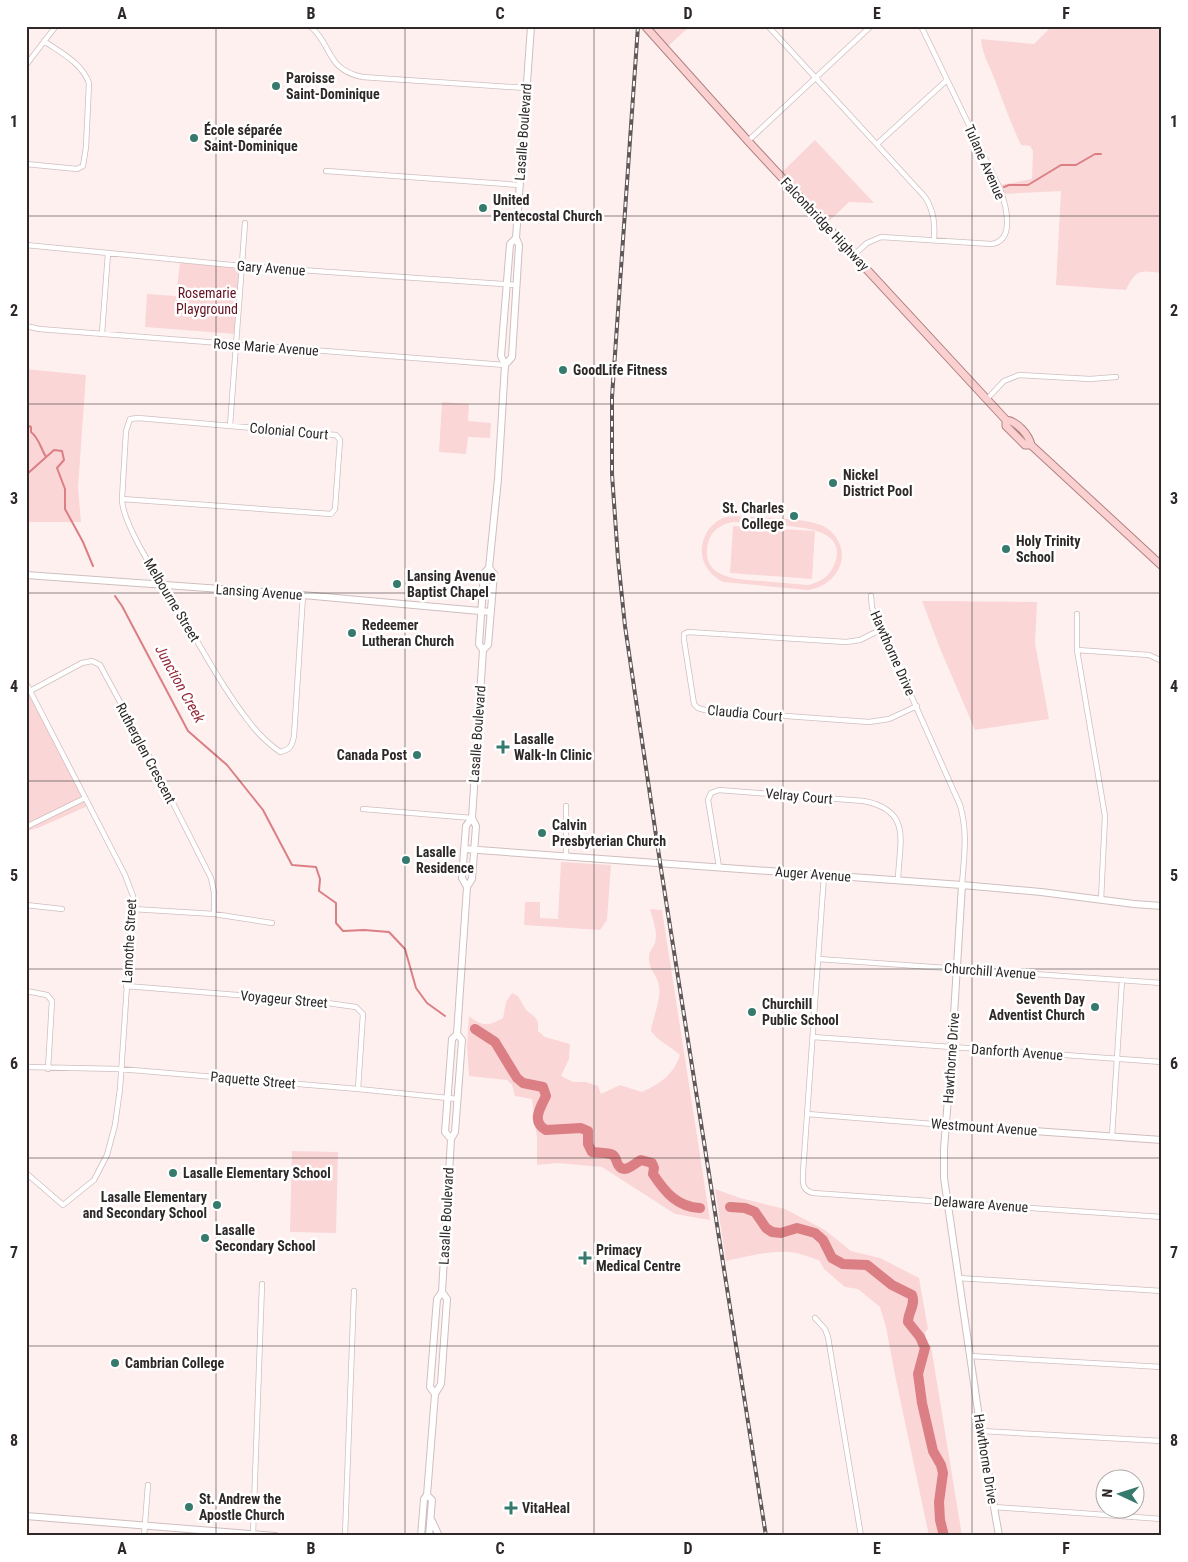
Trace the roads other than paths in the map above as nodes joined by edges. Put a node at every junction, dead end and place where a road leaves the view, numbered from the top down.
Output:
1 (56, 26) edge
2 (310, 26) edge
3 (531, 26) edge
4 (645, 26) edge
5 (768, 26) edge
6 (871, 26) edge
7 (921, 26) edge
8 (44, 41) junction
9 (26, 65) edge
10 (816, 78) junction
11 (947, 80) junction
12 (526, 88) junction
13 (748, 141) junction
14 (877, 144) junction
15 (26, 164) edge
16 (326, 171) dead end
17 (519, 186) junction
18 (245, 223) dead end
19 (516, 238) junction
20 (934, 240) junction
21 (26, 245) edge
22 (108, 252) junction
23 (854, 255) junction
24 (242, 266) junction
25 (507, 284) junction
26 (517, 285) junction
27 (26, 326) edge
28 (102, 333) junction
29 (236, 345) junction
30 (505, 365) junction
31 (1116, 378) dead end
32 (987, 399) junction
33 (130, 419) joint
34 (230, 426) junction
35 (122, 499) junction
36 (1162, 566) edge
37 (489, 568) junction
38 (26, 575) edge
39 (163, 584) junction
40 (303, 595) junction
41 (870, 596) dead end
42 (480, 612) junction
43 (491, 612) junction
44 (1077, 614) dead end
45 (882, 629) junction
46 (483, 650) junction
47 (1076, 650) junction
48 (1162, 661) edge
49 (26, 683) edge
50 (30, 690) junction
51 (917, 706) junction
52 (85, 798) junction
53 (566, 806) dead end
54 (363, 809) dead end
55 (472, 818) junction
56 (26, 827) edge
57 (464, 849) junction
58 (474, 850) junction
59 (566, 856) junction
60 (719, 867) junction
61 (824, 875) junction
62 (898, 880) junction
63 (962, 885) junction
64 (467, 887) junction
65 (1101, 900) junction
66 (26, 905) edge
67 (1162, 906) edge
68 (62, 908) dead end
69 (133, 909) junction
70 (214, 914) junction
71 (272, 923) dead end
72 (818, 959) junction
73 (957, 968) junction
74 (1122, 980) junction
75 (1162, 984) edge
76 (126, 986) junction
77 (26, 991) edge
78 (457, 1034) junction
79 (812, 1037) junction
80 (952, 1047) junction
81 (1117, 1058) junction
82 (1162, 1062) edge
83 (26, 1067) edge
84 (48, 1069) junction
85 (120, 1069) junction
86 (358, 1089) junction
87 (447, 1098) junction
88 (458, 1099) junction
89 (807, 1114) junction
90 (946, 1125) junction
91 (1112, 1136) junction
92 (450, 1139) junction
93 (1162, 1140) edge
94 (26, 1173) edge
95 (947, 1201) junction
96 (1162, 1217) edge
97 (958, 1278) junction
98 (262, 1284) dead end
99 (354, 1290) dead end
100 (1162, 1290) edge
101 (442, 1292) junction
102 (816, 1318) dead end
103 (970, 1356) junction
104 (1162, 1366) edge
105 (435, 1394) junction
106 (981, 1431) junction
107 (1162, 1441) edge
108 (148, 1485) dead end
109 (427, 1495) junction
110 (994, 1507) junction
111 (26, 1516) edge
112 (431, 1518) junction
113 (1162, 1519) edge
114 (145, 1525) junction
115 (253, 1534) junction
116 (144, 1536) edge
117 (275, 1536) edge
118 (345, 1536) edge
119 (421, 1536) edge
120 (430, 1536) edge
121 (439, 1536) edge
122 (861, 1536) edge
123 (999, 1536) edge

1 - 8 street
2 - 12 street
3 - 12 main road, Lasalle Boulevard
4 - 13 main road, Falconbridge Highway
5 - 10 street
6 - 10 street
7 - 11 street, Tulane Avenue
8 - 9 street
8 - 15 street
10 - 13 street
10 - 14 street
11 - 14 street
11 - 20 street, Tulane Avenue
12 - 17 main road, Lasalle Boulevard
13 - 23 main road, Falconbridge Highway
14 - 20 street
16 - 17 street
17 - 19 main road, Lasalle Boulevard
18 - 24 street
19 - 25 main road, Lasalle Boulevard
19 - 26 main road, Lasalle Boulevard
20 - 23 street, Tulane Avenue
21 - 22 street, Gary Avenue
22 - 24 street, Gary Avenue
22 - 28 street
23 - 32 main road, Falconbridge Highway
24 - 25 street, Gary Avenue
24 - 29 street
25 - 26 street, Gary Avenue
25 - 30 main road, Lasalle Boulevard
26 - 30 main road, Lasalle Boulevard
27 - 28 street, Rose Marie Avenue
28 - 29 street, Rose Marie Avenue
29 - 30 street, Rose Marie Avenue
29 - 34 street
30 - 37 main road, Lasalle Boulevard
31 - 32 street
32 - 36 main road, Falconbridge Highway
33 - 34 street, Colonial Court
33 - 35 street, Melbourne Street
34 - 35 street, Colonial Court
35 - 39 street, Melbourne Street
37 - 42 main road, Lasalle Boulevard
37 - 43 main road, Lasalle Boulevard
38 - 39 main road, Lansing Avenue
39 - 40 main road, Lansing Avenue
39 - 40 street, Melbourne Street
40 - 42 main road, Lansing Avenue
41 - 45 street, Hawthorne Drive
42 - 43 main road, Lansing Avenue
42 - 46 main road, Lasalle Boulevard
43 - 46 main road, Lasalle Boulevard
44 - 47 street
45 - 51 street, Hawthorne Drive
45 - 51 street, Claudia Court
46 - 55 main road, Lasalle Boulevard
47 - 48 street
47 - 65 street
49 - 50 street, Lamothe Street
50 - 52 street, Lamothe Street
50 - 70 street, Rutherglen Crescent
51 - 63 street, Hawthorne Drive
52 - 56 street
52 - 69 street, Lamothe Street
53 - 59 street
54 - 55 street
55 - 57 main road, Lasalle Boulevard
55 - 58 main road, Lasalle Boulevard
57 - 58 main road, Auger Avenue
57 - 64 main road, Lasalle Boulevard
58 - 59 main road, Auger Avenue
58 - 64 main road, Lasalle Boulevard
59 - 60 main road, Auger Avenue
60 - 61 main road, Auger Avenue
60 - 62 street, Velray Court
61 - 62 main road, Auger Avenue
61 - 72 street
62 - 63 main road, Auger Avenue
63 - 65 main road, Auger Avenue
63 - 73 main road, Hawthorne Drive
64 - 78 main road, Lasalle Boulevard
65 - 67 main road, Auger Avenue
66 - 68 street
69 - 70 street
69 - 76 street, Lamothe Street
70 - 71 street
72 - 73 street, Churchill Avenue
72 - 79 street
73 - 74 street, Churchill Avenue
73 - 80 main road, Hawthorne Drive
74 - 75 street, Churchill Avenue
74 - 81 street
76 - 85 street, Lamothe Street
76 - 86 street, Voyageur Street
77 - 84 street
78 - 87 main road, Lasalle Boulevard
78 - 88 main road, Lasalle Boulevard
79 - 80 street, Danforth Avenue
79 - 89 street
80 - 81 street, Danforth Avenue
80 - 90 main road, Hawthorne Drive
81 - 82 street, Danforth Avenue
81 - 91 street
83 - 84 street, Paquette Street
84 - 85 street, Paquette Street
85 - 86 street, Paquette Street
85 - 94 street, Lamothe Street
86 - 87 street, Paquette Street
87 - 88 street, Paquette Street
87 - 92 main road, Lasalle Boulevard
88 - 92 main road, Lasalle Boulevard
89 - 90 street, Westmount Avenue
89 - 95 street, Delaware Avenue
90 - 91 main road, Westmount Avenue
90 - 95 main road, Hawthorne Drive
91 - 93 main road, Westmount Avenue
92 - 101 main road, Lasalle Boulevard
95 - 96 street, Delaware Avenue
95 - 97 main road, Hawthorne Drive
97 - 100 street
97 - 103 main road, Hawthorne Drive
98 - 115 street
99 - 118 street
101 - 105 main road, Lasalle Boulevard
101 - 105 main road, Lasalle Boulevard
102 - 122 street
103 - 104 street
103 - 106 main road, Hawthorne Drive
105 - 109 main road, Lasalle Boulevard
106 - 107 street
106 - 110 main road, Hawthorne Drive
108 - 114 street
109 - 112 main road, Lasalle Boulevard
109 - 119 main road, Lasalle Boulevard
110 - 113 street
110 - 123 main road, Hawthorne Drive
111 - 114 main road
112 - 120 main road, Lasalle Boulevard
112 - 121 main road
114 - 115 main road
114 - 116 street
115 - 117 main road

